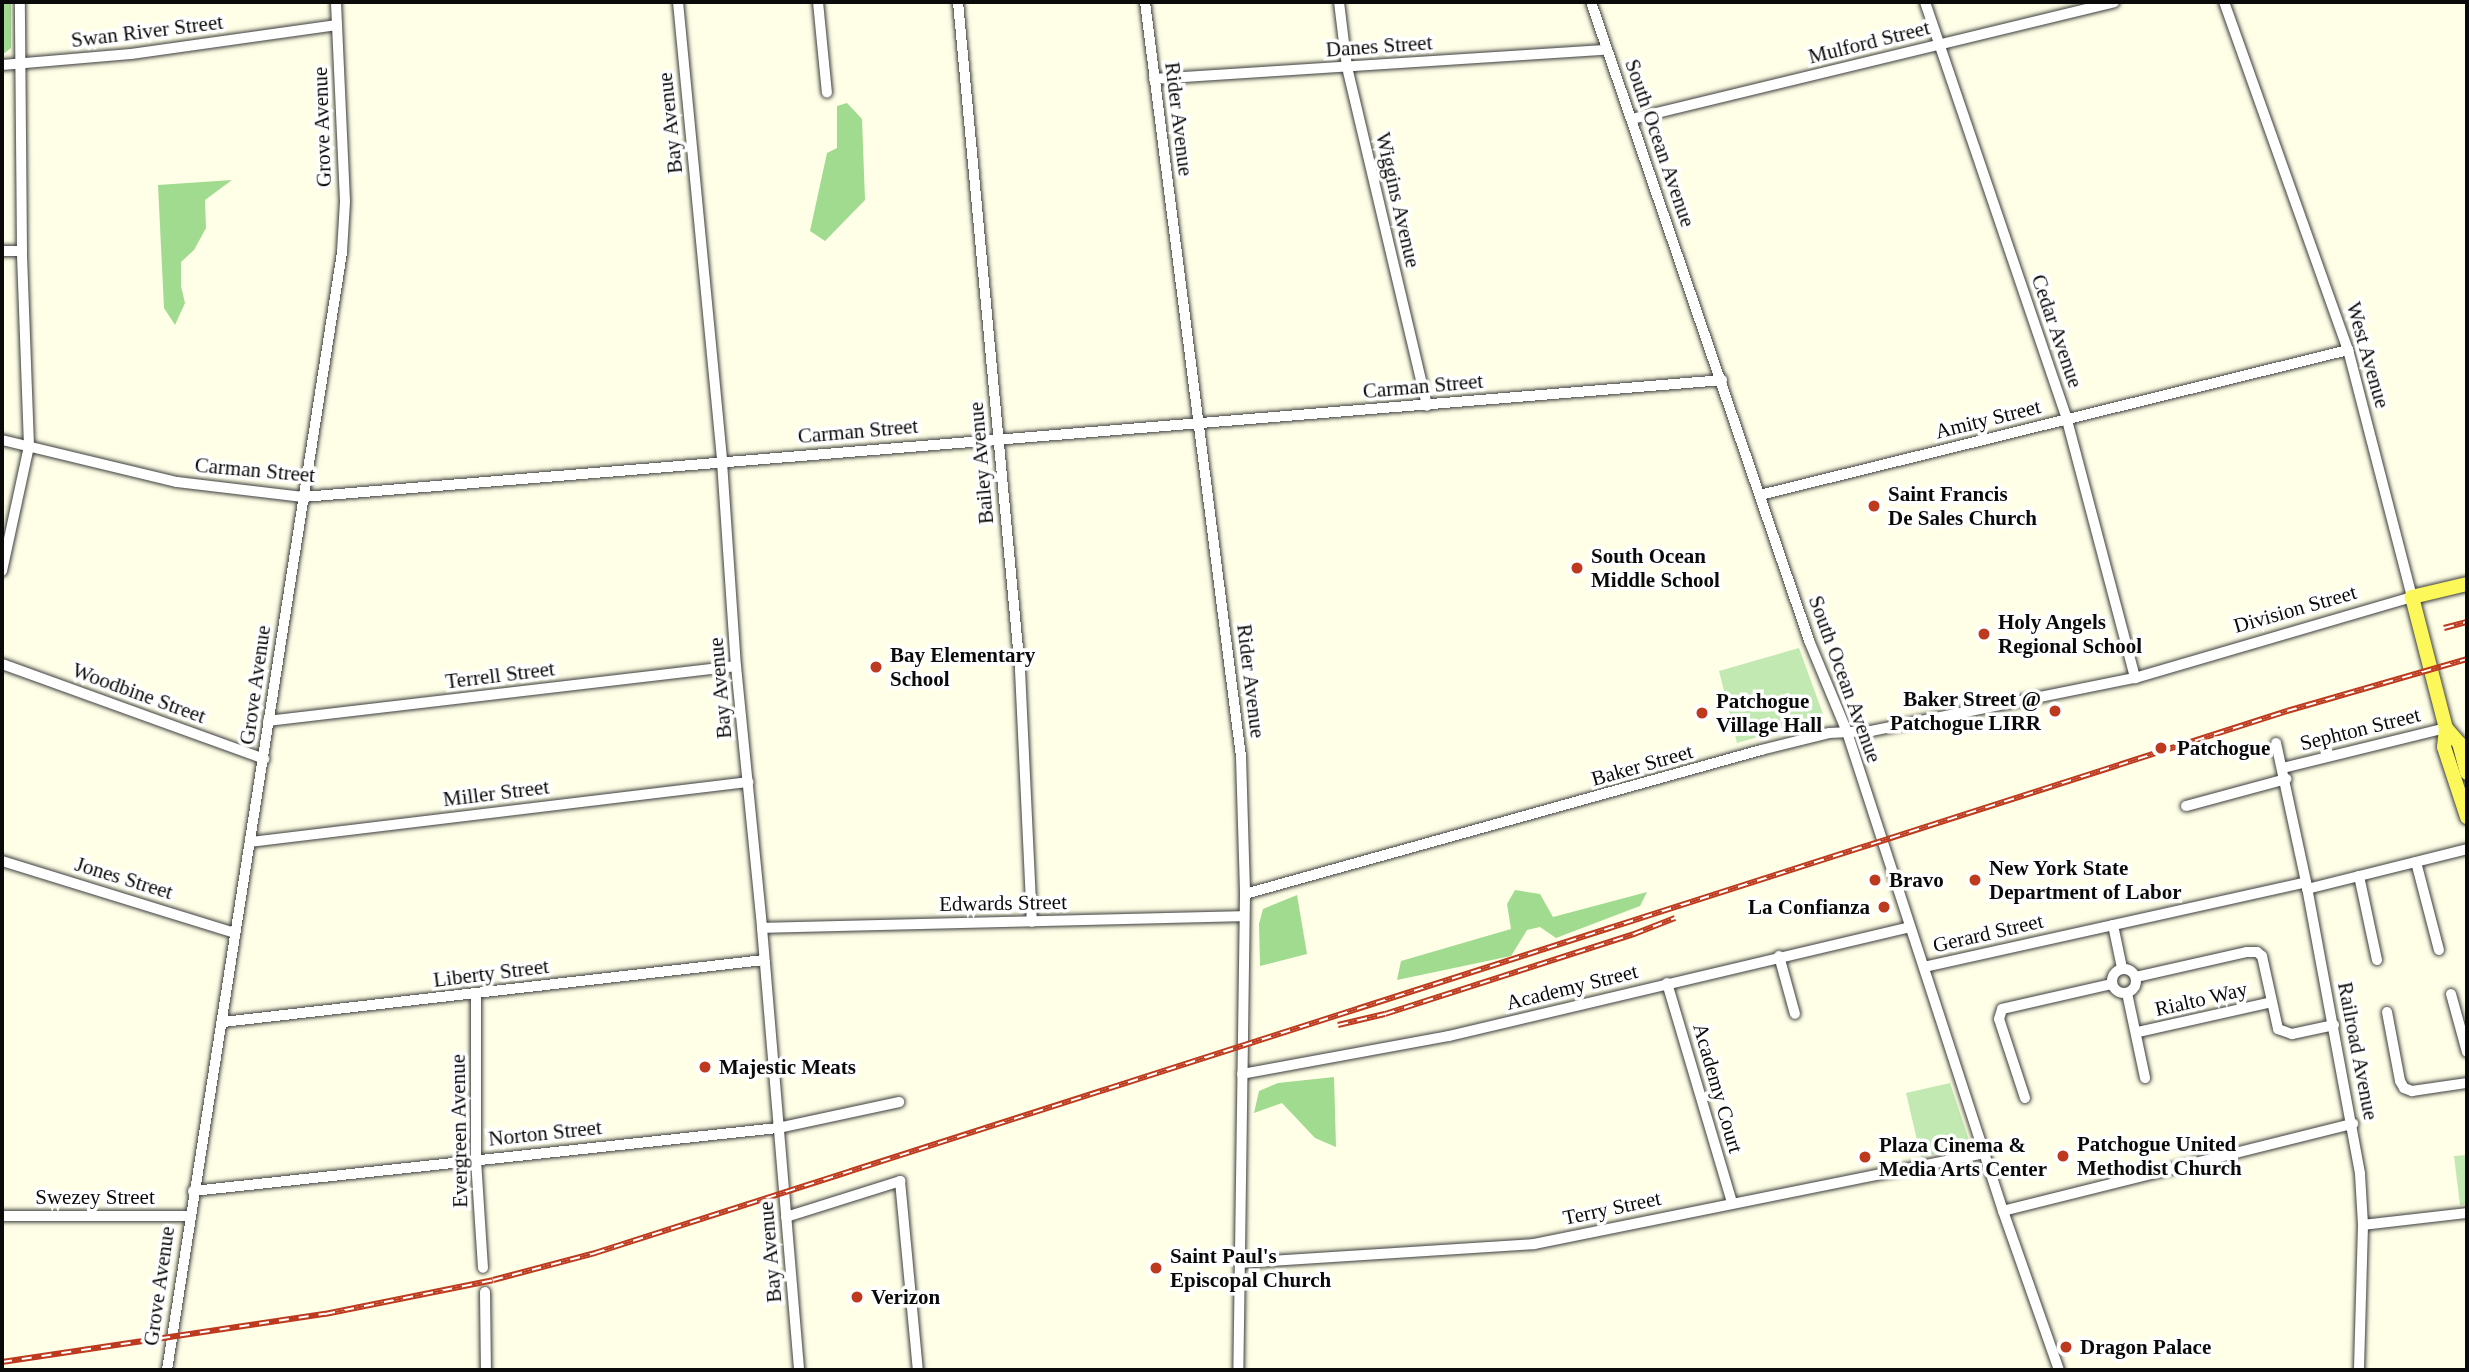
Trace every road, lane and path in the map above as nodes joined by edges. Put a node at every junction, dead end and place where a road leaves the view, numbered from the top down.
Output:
1 (20, 2) edge
2 (335, 2) edge
3 (678, 2) edge
4 (818, 2) edge
5 (957, 2) edge
6 (1145, 2) edge
7 (1339, 2) edge
8 (1591, 2) edge
9 (1925, 2) edge
10 (2114, 2) edge
11 (2224, 2) edge
12 (2078, 6) edge
13 (337, 25) junction
14 (1940, 44) junction
15 (1607, 50) junction
16 (22, 63) junction
17 (2, 65) edge
18 (1347, 67) junction
19 (1154, 79) junction
20 (827, 93) dead end
21 (1632, 119) junction
22 (2, 251) edge
23 (22, 251) junction
24 (2348, 350) junction
25 (1722, 380) junction
26 (1427, 406) junction
27 (2067, 420) junction
28 (1199, 422) junction
29 (998, 439) junction
30 (2, 440) edge
31 (29, 446) junction
32 (722, 462) junction
33 (1760, 495) junction
34 (303, 497) junction
35 (2, 571) edge
36 (2467, 584) edge
37 (2412, 597) junction
38 (2, 664) edge
39 (737, 666) junction
40 (2135, 678) junction
41 (268, 721) junction
42 (2446, 728) junction
43 (1847, 732) junction
44 (2276, 743) dead end
45 (264, 759) junction
46 (2467, 773) edge
47 (2284, 774) junction
48 (748, 782) junction
49 (2186, 806) dead end
50 (2467, 817) edge
51 (250, 842) junction
52 (2467, 849) edge
53 (2, 861) edge
54 (2416, 862) junction
55 (2359, 876) junction
56 (2307, 885) junction
57 (1245, 894) junction
58 (1244, 916) junction
59 (1032, 922) junction
60 (2113, 925) junction
61 (1909, 927) junction
62 (762, 928) junction
63 (234, 933) junction
64 (2439, 950) dead end
65 (1779, 956) junction
66 (764, 960) junction
67 (2377, 960) dead end
68 (1924, 967) junction
69 (2122, 968) junction
70 (2136, 977) junction
71 (1667, 983) junction
72 (2112, 984) junction
73 (2127, 993) junction
74 (476, 994) junction
75 (2451, 994) dead end
76 (2272, 1002) junction
77 (2387, 1012) dead end
78 (1795, 1014) dead end
79 (223, 1022) junction
80 (2334, 1025) junction
81 (2138, 1032) junction
82 (2467, 1052) edge
83 (1242, 1074) junction
84 (2145, 1078) dead end
85 (2467, 1083) edge
86 (2025, 1098) dead end
87 (899, 1102) dead end
88 (2353, 1124) junction
89 (778, 1128) junction
90 (1986, 1153) junction
91 (476, 1160) junction
92 (193, 1191) junction
93 (1732, 1203) junction
94 (2003, 1211) junction
95 (2467, 1213) edge
96 (2, 1216) edge
97 (189, 1216) junction
98 (786, 1217) junction
99 (2363, 1225) junction
100 (1240, 1263) junction
101 (482, 1268) dead end
102 (485, 1292) dead end
103 (167, 1370) edge
104 (486, 1370) edge
105 (799, 1370) edge
106 (918, 1370) edge
107 (1238, 1370) edge
108 (2059, 1370) edge
109 (2359, 1370) edge

1 - 16 street
2 - 13 street, Grove Avenue
3 - 32 street, Bay Avenue
4 - 20 street
5 - 29 street, Bailey Avenue
6 - 19 street, Rider Avenue
7 - 18 street, Wiggins Avenue
8 - 15 street, South Ocean Avenue
9 - 14 street, Cedar Avenue
10 - 12 street, Mulford Street
11 - 24 street, West Avenue
12 - 14 street, Mulford Street
13 - 16 street, Swan River Street
13 - 34 street, Grove Avenue
14 - 21 street, Mulford Street
14 - 27 street, Cedar Avenue
15 - 18 street, Danes Street
15 - 21 street, South Ocean Avenue
16 - 17 street, Swan River Street
16 - 23 street
18 - 19 street, Danes Street
18 - 26 street, Wiggins Avenue
19 - 28 street, Rider Avenue
21 - 25 street, South Ocean Avenue
22 - 23 street
23 - 31 street
24 - 27 street, Amity Street
24 - 37 street, West Avenue
25 - 26 street, Carman Street
25 - 33 street, South Ocean Avenue
26 - 28 street, Carman Street
27 - 33 street, Amity Street
27 - 40 street, Cedar Avenue
28 - 29 street, Carman Street
28 - 57 street, Rider Avenue
29 - 32 street, Carman Street
29 - 59 street, Bailey Avenue
30 - 31 street, Carman Street
31 - 34 street, Carman Street
31 - 35 street
32 - 34 street, Carman Street
32 - 39 street, Bay Avenue
33 - 43 street, South Ocean Avenue
34 - 41 street, Grove Avenue
36 - 37 main road, Division Street
37 - 40 street, Division Street
37 - 42 main road, West Avenue
38 - 45 street, Woodbine Street
39 - 41 street, Terrell Street
39 - 48 street, Bay Avenue
40 - 43 street, Baker Street
41 - 45 street, Grove Avenue
42 - 46 main road, West Avenue
42 - 47 street, Sephton Street
42 - 50 main road, West Avenue
43 - 57 street, Baker Street
43 - 61 street, South Ocean Avenue
44 - 47 street, Railroad Avenue
45 - 51 street, Grove Avenue
47 - 49 street, Sephton Street
47 - 56 street, Railroad Avenue
48 - 51 street, Miller Street
48 - 62 street, Bay Avenue
51 - 63 street, Grove Avenue
52 - 54 street, Gerard Street
53 - 63 street, Jones Street
54 - 55 street, Gerard Street
54 - 64 street
55 - 56 street, Gerard Street
55 - 67 street
56 - 60 street, Gerard Street
56 - 80 street, Railroad Avenue
57 - 58 street, Rider Avenue
58 - 59 street, Edwards Street
58 - 83 street, Rider Avenue
59 - 62 street, Edwards Street
60 - 68 street, Gerard Street
60 - 69 street
61 - 65 street, Academy Street
61 - 68 street, South Ocean Avenue
62 - 66 street, Bay Avenue
63 - 79 street, Grove Avenue
65 - 71 street, Academy Street
65 - 78 street
66 - 74 street, Liberty Street
66 - 89 street, Bay Avenue
68 - 90 street, South Ocean Avenue
69 - 70 street
69 - 72 street
70 - 73 street
70 - 76 street
71 - 83 street, Academy Street
71 - 93 street, Academy Court
72 - 73 street
72 - 86 street
73 - 81 street
74 - 79 street, Liberty Street
74 - 91 street, Evergreen Avenue
75 - 82 street
76 - 80 street
76 - 81 street, Rialto Way
77 - 85 street
79 - 92 street, Grove Avenue
80 - 88 street, Railroad Avenue
81 - 84 street
83 - 100 street, Rider Avenue
87 - 89 street, Norton Street
88 - 94 street
88 - 99 street, Railroad Avenue
89 - 91 street, Norton Street
89 - 98 street, Bay Avenue
90 - 93 street, Terry Street
90 - 94 street, South Ocean Avenue
91 - 92 street, Norton Street
91 - 101 street, Evergreen Avenue
92 - 97 street, Grove Avenue
93 - 100 street, Terry Street
94 - 108 street, South Ocean Avenue
95 - 99 street
96 - 97 street, Swezey Street
97 - 103 street, Grove Avenue
98 - 105 street, Bay Avenue
98 - 106 street
99 - 109 street, Railroad Avenue
100 - 107 street, Rider Avenue
102 - 104 street

